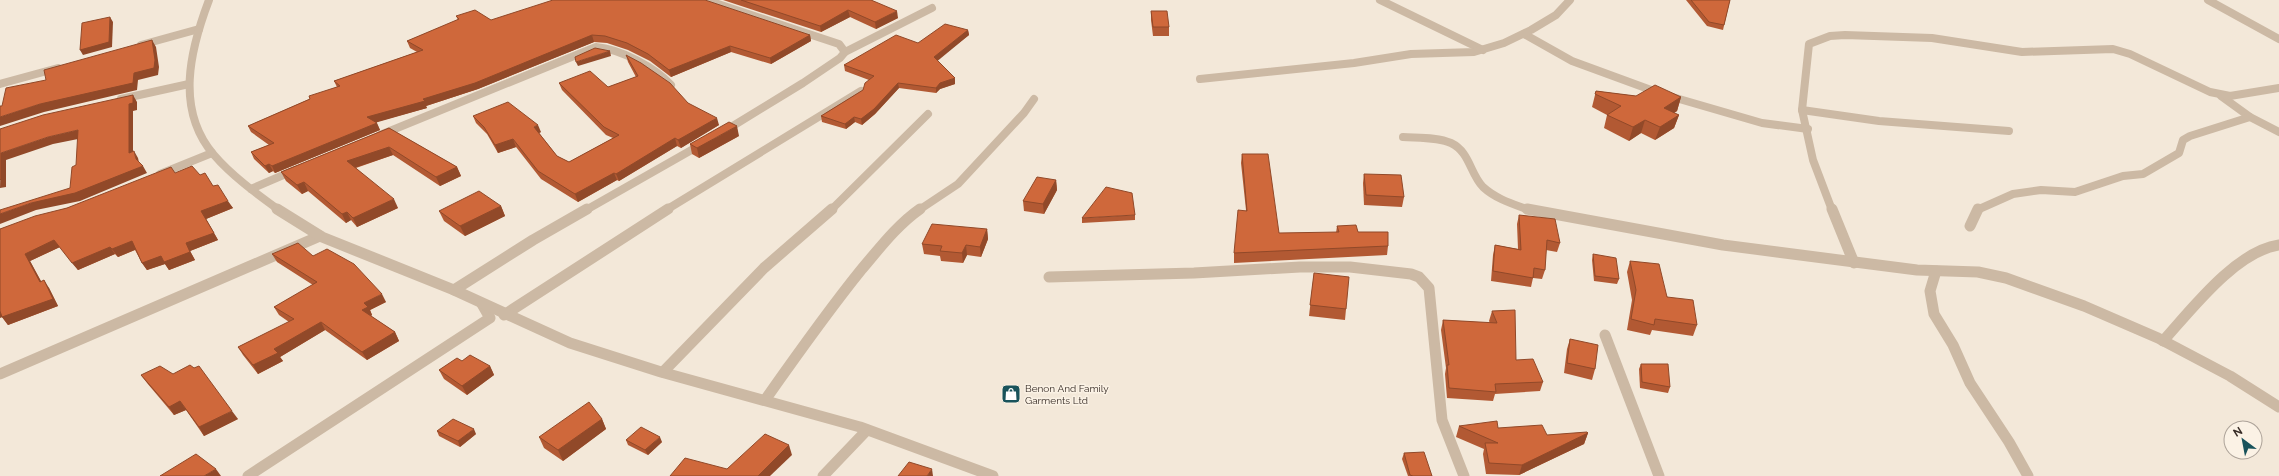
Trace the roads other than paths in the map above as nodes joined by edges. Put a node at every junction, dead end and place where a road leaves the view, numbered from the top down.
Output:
1 (209, 0) edge
2 (706, 0) edge
3 (1380, 0) edge
4 (1570, 0) edge
5 (2208, 0) edge
6 (932, 8) dead end
7 (199, 29) junction
8 (1524, 34) junction
9 (2279, 40) edge
10 (134, 46) edge
11 (1483, 50) junction
12 (845, 52) junction
13 (67, 65) edge
14 (1200, 78) dead end
15 (0, 84) edge
16 (189, 84) junction
17 (671, 85) edge
18 (2279, 88) edge
19 (861, 91) edge
20 (2219, 95) junction
21 (1034, 100) dead end
22 (115, 101) edge
23 (1802, 110) junction
24 (928, 114) dead end
25 (2250, 117) junction
26 (1808, 129) junction
27 (2009, 131) dead end
28 (2279, 132) edge
29 (1403, 137) dead end
30 (368, 140) edge
31 (212, 153) junction
32 (302, 167) edge
33 (150, 178) edge
34 (251, 189) junction
35 (1970, 226) dead end
36 (320, 236) junction
37 (2279, 245) edge
38 (1854, 263) junction
39 (1936, 271) junction
40 (1049, 277) dead end
41 (454, 290) junction
42 (482, 304) junction
43 (504, 315) junction
44 (1605, 335) dead end
45 (2163, 340) junction
46 (663, 372) junction
47 (0, 374) edge
48 (765, 400) junction
49 (2279, 407) edge
50 (867, 430) junction
51 (248, 476) edge
52 (823, 476) edge
53 (993, 476) edge
54 (1464, 476) edge
55 (1659, 476) edge
56 (2028, 476) edge

1 - 7 street
2 - 12 street
3 - 11 street
4 - 8 street
5 - 9 street
6 - 12 street
7 - 10 street
7 - 16 street
8 - 11 street
8 - 26 street
11 - 14 street
12 - 41 street
13 - 15 street
16 - 22 street
16 - 31 street
17 - 30 street
18 - 20 street
19 - 43 street
20 - 23 street
20 - 25 street
21 - 48 street
23 - 26 street
23 - 27 street
24 - 46 street
25 - 28 street
25 - 35 street
26 - 38 street
29 - 38 street
31 - 33 street
31 - 34 street
32 - 34 street
34 - 36 street
36 - 41 street
36 - 47 street
37 - 45 street
38 - 39 street
39 - 45 street
39 - 56 street
40 - 54 street
41 - 42 street
42 - 43 street
42 - 51 street
43 - 46 street
44 - 55 street
45 - 49 street
46 - 48 street
48 - 50 street
50 - 52 street
50 - 53 street

